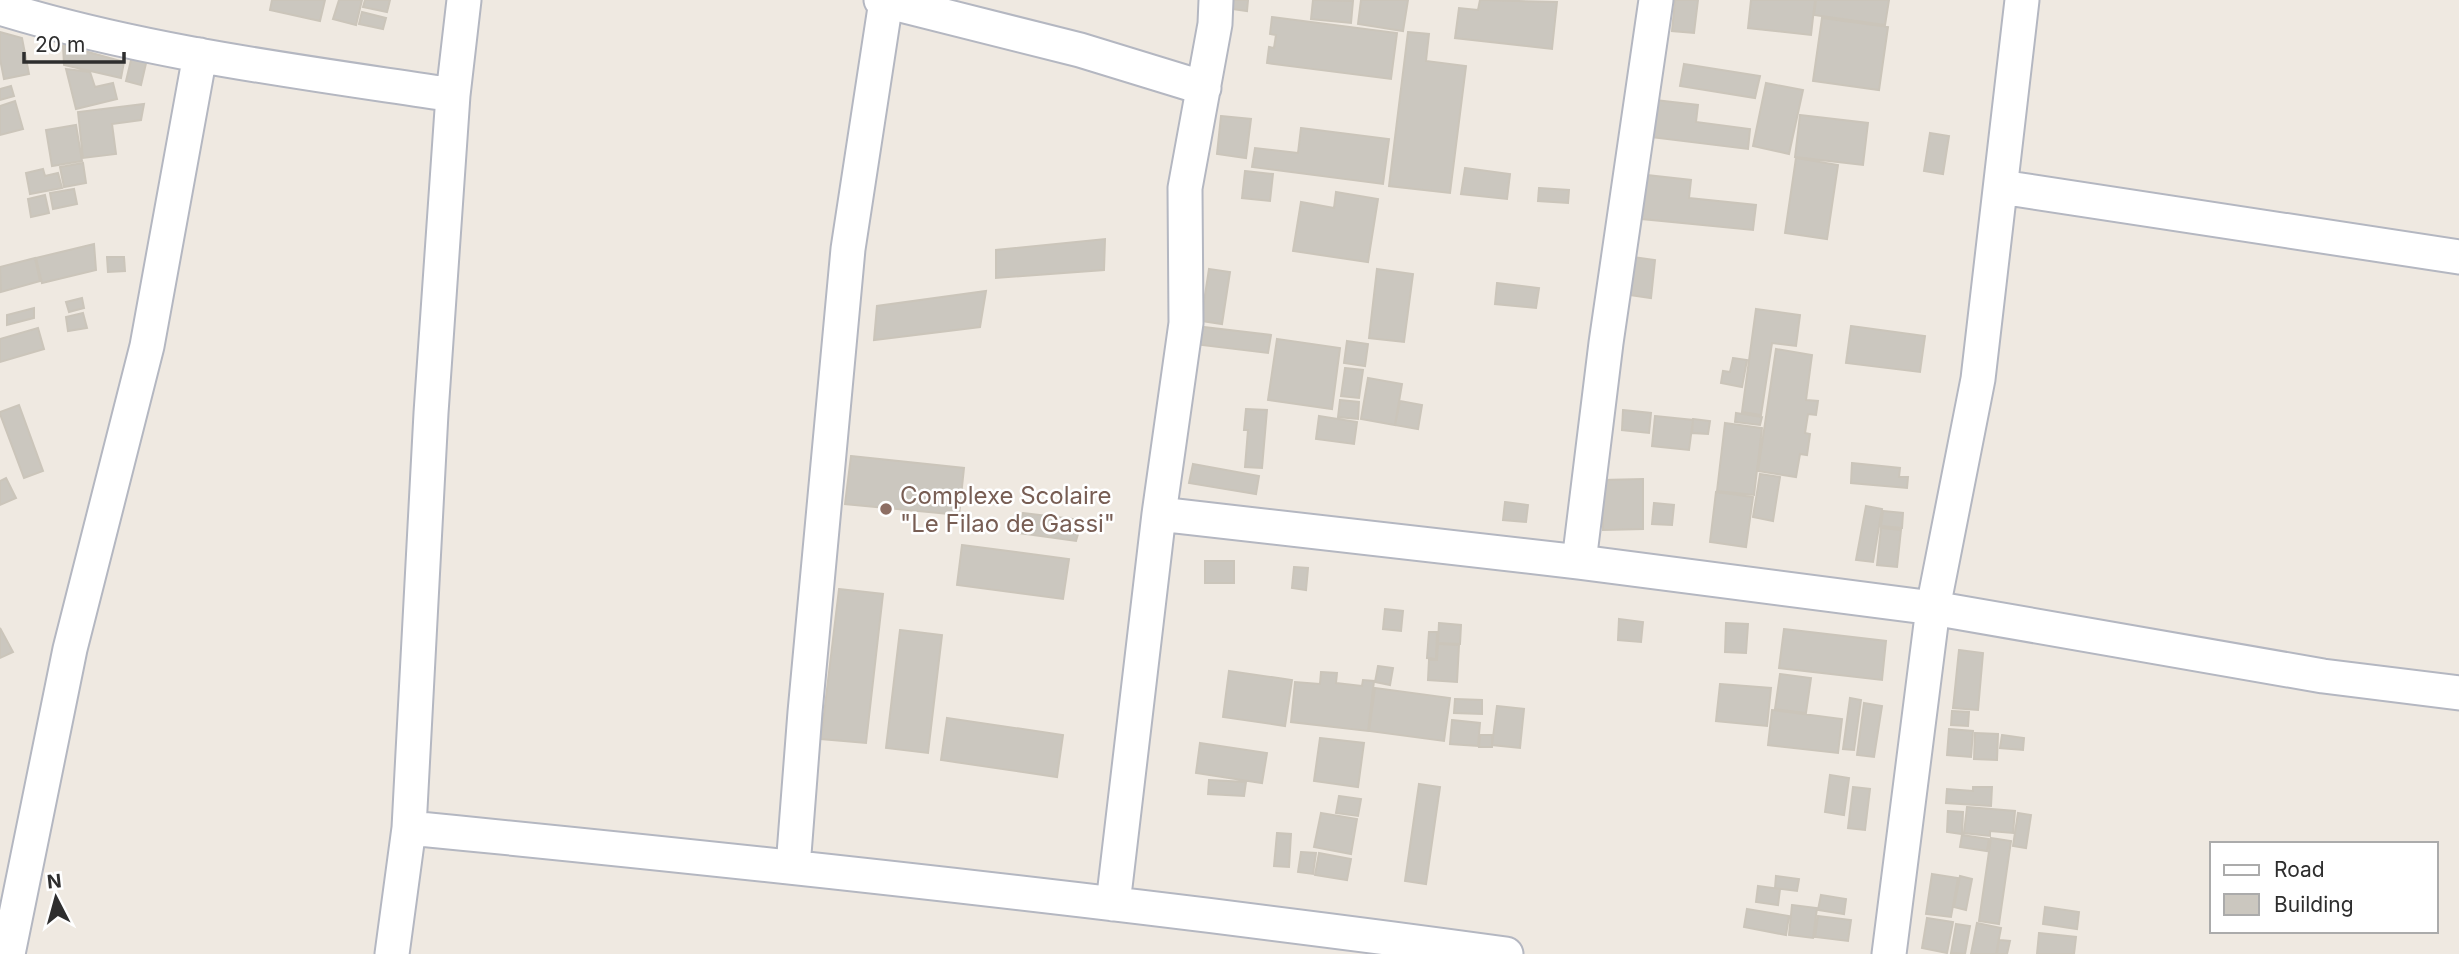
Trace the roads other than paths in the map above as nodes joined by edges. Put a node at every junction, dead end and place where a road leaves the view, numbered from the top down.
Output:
1 (464, 0) edge
2 (1216, 0) edge
3 (1656, 0) edge
4 (2022, 0) edge
5 (883, 1) edge
6 (0, 8) edge
7 (201, 55) junction
8 (1204, 88) junction
9 (453, 95) junction
10 (2001, 187) junction
11 (2459, 257) edge
12 (1159, 514) junction
13 (1579, 562) junction
14 (1933, 608) junction
15 (2459, 693) edge
16 (410, 828) junction
17 (793, 867) junction
18 (1113, 904) junction
19 (1384, 946) edge
20 (8, 954) edge
21 (392, 954) edge
22 (1506, 954) edge
23 (1889, 954) edge

1 - 9 street
2 - 8 street
3 - 13 street
4 - 10 street
5 - 8 street
5 - 17 street
6 - 7 street
7 - 9 street
7 - 20 street
8 - 12 street
9 - 16 street
10 - 11 street
10 - 14 street
12 - 13 street
12 - 18 street
13 - 14 street
14 - 15 street
14 - 23 street
16 - 17 street
16 - 21 street
17 - 18 street
18 - 19 street
19 - 22 street

